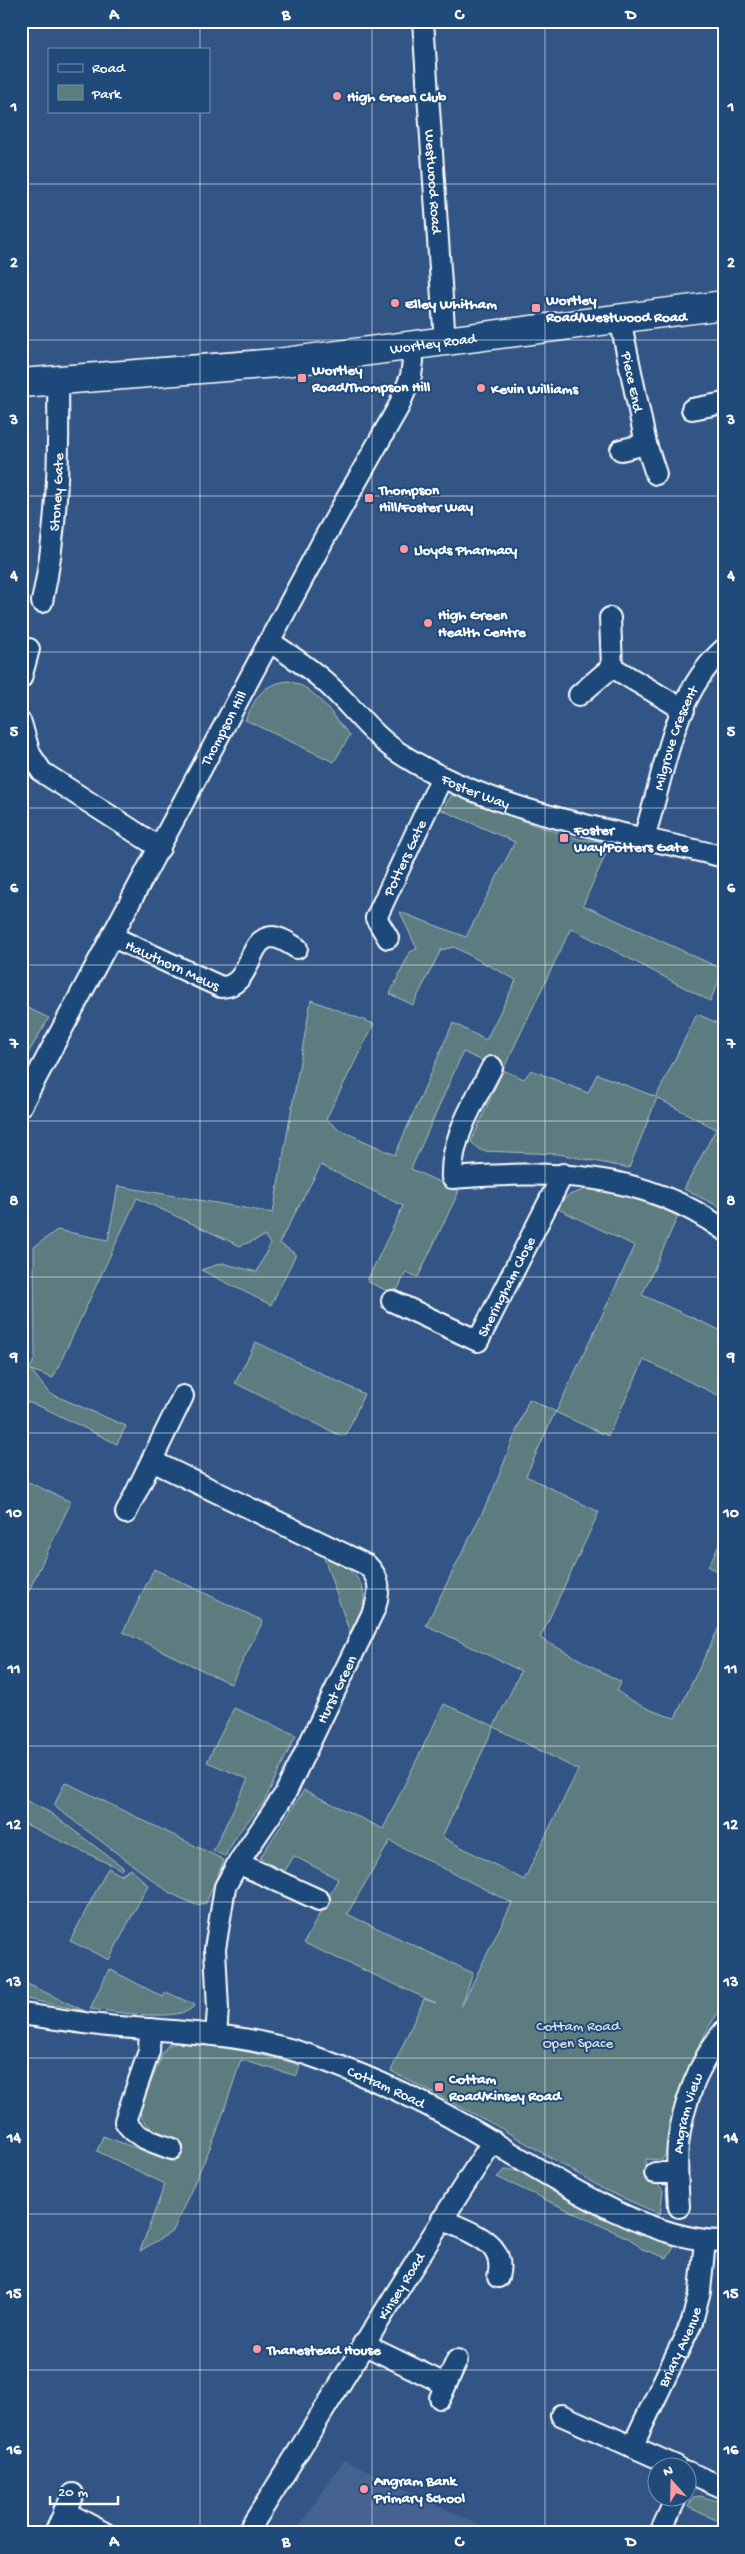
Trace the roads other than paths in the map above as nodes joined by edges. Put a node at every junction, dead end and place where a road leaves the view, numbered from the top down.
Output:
1 (423, 21) edge
2 (724, 306) edge
3 (620, 319) junction
4 (445, 342) junction
5 (411, 346) junction
6 (58, 381) junction
7 (21, 383) edge
8 (724, 404) edge
9 (692, 409) dead end
10 (646, 444) junction
11 (621, 450) dead end
12 (656, 474) dead end
13 (42, 602) dead end
14 (610, 618) dead end
15 (269, 641) junction
16 (29, 649) dead end
17 (724, 649) edge
18 (612, 667) junction
19 (21, 678) edge
20 (579, 695) dead end
21 (684, 710) junction
22 (21, 723) edge
23 (442, 777) junction
24 (644, 837) junction
25 (160, 848) junction
26 (724, 857) edge
27 (113, 937) junction
28 (388, 938) dead end
29 (297, 948) dead end
30 (492, 1067) dead end
31 (21, 1106) edge
32 (563, 1174) junction
33 (724, 1230) edge
34 (392, 1300) dead end
35 (183, 1396) dead end
36 (152, 1461) junction
37 (126, 1513) dead end
38 (238, 1863) junction
39 (319, 1900) dead end
40 (21, 2014) edge
41 (150, 2029) junction
42 (724, 2031) edge
43 (216, 2034) junction
44 (493, 2141) junction
45 (172, 2149) dead end
46 (655, 2173) dead end
47 (677, 2173) junction
48 (679, 2208) dead end
49 (442, 2219) junction
50 (714, 2241) edge
51 (498, 2278) dead end
52 (363, 2344) junction
53 (457, 2360) dead end
54 (561, 2415) dead end
55 (632, 2447) junction
56 (651, 2456) edge
57 (698, 2477) edge
58 (724, 2488) edge
59 (672, 2506) edge
60 (55, 2533) edge
61 (105, 2533) edge
62 (247, 2533) edge
63 (660, 2533) edge

1 - 4 street, Westwood Road
2 - 3 street, Wortley Road
3 - 4 street, Wortley Road
3 - 10 street, Piece End
4 - 5 street, Wortley Road
5 - 6 street, Wortley Road
5 - 15 street, Thompson Hill
6 - 7 street, Wortley Road
6 - 13 street, Stoney Gate
8 - 9 street
10 - 11 street
10 - 12 street, Piece End
14 - 18 street
15 - 23 street, Foster Way
15 - 25 street, Thompson Hill
16 - 19 street
17 - 21 street, Milgrove Crescent
18 - 20 street
18 - 21 street
21 - 24 street, Milgrove Crescent
22 - 25 street
23 - 24 street, Foster Way
23 - 28 street, Potters Gate
24 - 26 street, Foster Way
25 - 27 street, Thompson Hill
27 - 29 street, Hawthorn Mews
27 - 31 street, Thompson Hill
30 - 32 street
32 - 33 street
32 - 34 street, Sheringham Close
35 - 36 street
36 - 37 street
36 - 38 street, Hurst Green
38 - 39 street
38 - 43 street, Hurst Green
40 - 41 street, Cottam Road
41 - 43 street, Cottam Road
41 - 45 street
42 - 47 street, Angram View
43 - 44 street, Cottam Road
44 - 49 street, Kinsey Road
44 - 50 street, Cottam Road
46 - 47 street, Angram View
47 - 48 street, Angram View
49 - 51 street
49 - 52 street, Kinsey Road
50 - 55 street, Briary Avenue
52 - 53 street
52 - 62 street, Kinsey Road
54 - 55 street
55 - 56 street
57 - 58 street
59 - 63 street
60 - 61 street

